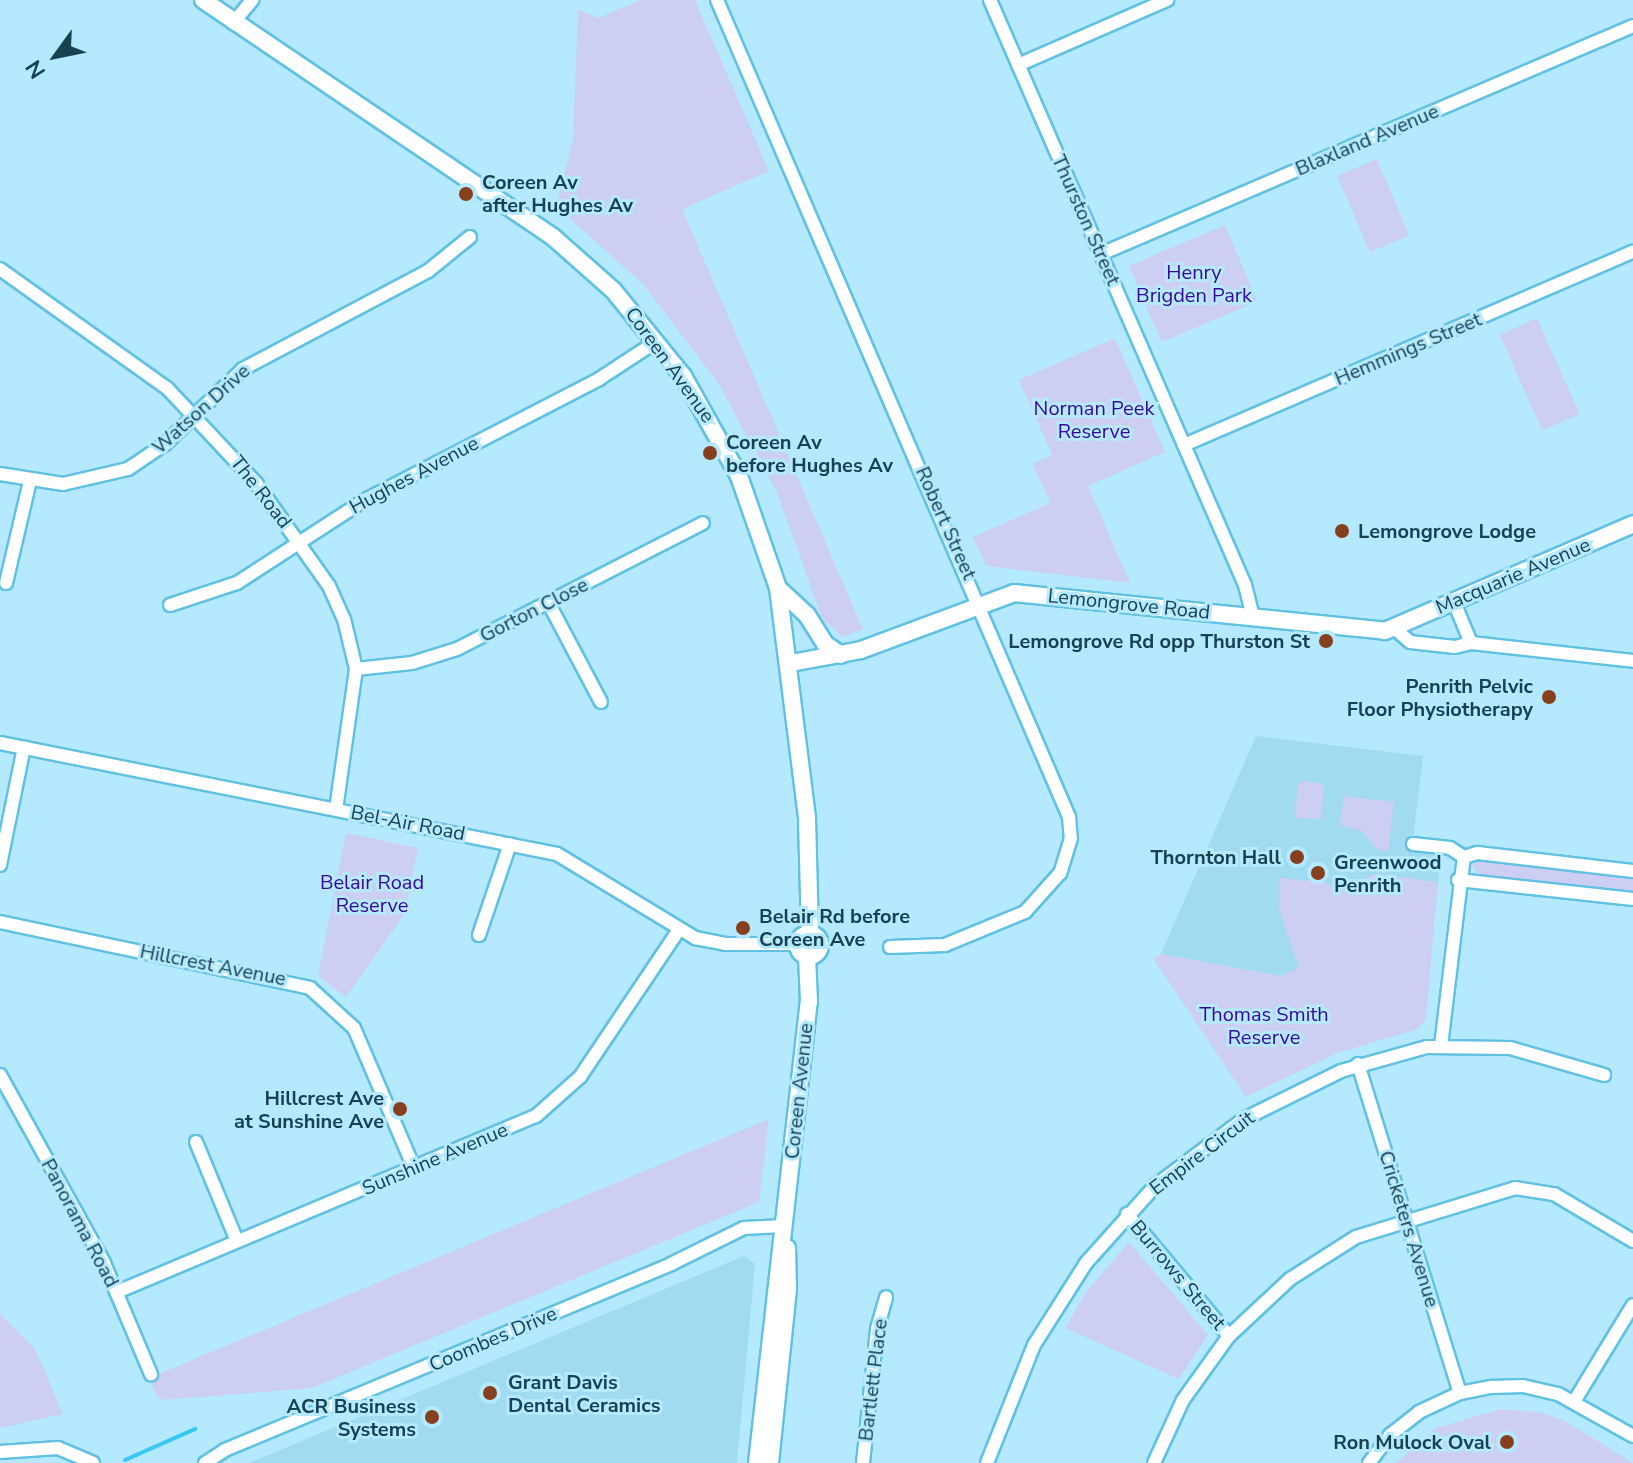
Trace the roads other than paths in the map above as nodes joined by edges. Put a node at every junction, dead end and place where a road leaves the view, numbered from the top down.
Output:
1 (203, 0) edge
2 (252, 0) edge
3 (717, 0) edge
4 (990, 0) edge
5 (1167, 0) edge
6 (233, 23) junction
7 (1633, 26) edge
8 (1018, 65) junction
9 (470, 237) dead end
10 (1633, 252) edge
11 (1101, 254) junction
12 (0, 269) edge
13 (657, 341) junction
14 (194, 415) junction
15 (1184, 445) junction
16 (0, 474) edge
17 (30, 481) junction
18 (703, 523) dead end
19 (1633, 524) edge
20 (300, 542) junction
21 (6, 583) dead end
22 (778, 588) junction
23 (548, 602) junction
24 (981, 602) junction
25 (1454, 602) junction
26 (170, 605) dead end
27 (1253, 618) junction
28 (1394, 628) junction
29 (1471, 643) junction
30 (841, 655) junction
31 (1633, 661) edge
32 (791, 663) junction
33 (356, 669) junction
34 (601, 702) dead end
35 (0, 743) edge
36 (24, 747) junction
37 (336, 809) junction
38 (510, 844) junction
39 (1413, 844) dead end
40 (1464, 857) junction
41 (0, 865) edge
42 (1633, 871) edge
43 (1458, 880) junction
44 (1633, 899) edge
45 (0, 922) edge
46 (678, 931) junction
47 (479, 935) dead end
48 (805, 945) junction
49 (890, 947) dead end
50 (1441, 1046) junction
51 (1358, 1064) junction
52 (0, 1075) edge
53 (1604, 1075) dead end
54 (196, 1142) dead end
55 (414, 1168) junction
56 (1127, 1214) junction
57 (1406, 1218) junction
58 (783, 1226) junction
59 (237, 1241) junction
60 (1633, 1241) edge
61 (117, 1292) junction
62 (886, 1297) dead end
63 (1633, 1305) edge
64 (1229, 1336) junction
65 (151, 1374) dead end
66 (1460, 1393) junction
67 (1575, 1400) junction
68 (1633, 1436) edge
69 (0, 1452) edge
70 (93, 1463) edge
71 (205, 1463) edge
72 (757, 1463) edge
73 (770, 1463) edge
74 (863, 1463) edge
75 (987, 1463) edge
76 (1154, 1463) edge
77 (1369, 1463) edge

1 - 6 street, Coreen Avenue
2 - 6 street
3 - 24 street, Robert Street
4 - 8 street, Thurston Street
5 - 8 street
6 - 13 street, Coreen Avenue
7 - 11 street, Blaxland Avenue
8 - 11 street, Thurston Street
9 - 14 street, Watson Drive
10 - 15 street, Hemmings Street
11 - 15 street, Thurston Street
12 - 14 street, The Road
13 - 20 street, Hughes Avenue
13 - 22 street, Coreen Avenue
14 - 17 street, Watson Drive
14 - 20 street, The Road
15 - 27 street, Thurston Street
16 - 17 street, Watson Drive
17 - 21 street
18 - 23 street, Gorton Close
19 - 25 street, Macquarie Avenue
20 - 26 street, Hughes Avenue
20 - 33 street, The Road
22 - 30 street
22 - 32 street, Coreen Avenue
23 - 33 street, Gorton Close
23 - 34 street
24 - 27 street, Lemongrove Road
24 - 30 street, Lemongrove Road
24 - 49 street, Robert Street
25 - 28 street, Macquarie Avenue
25 - 29 street
27 - 28 street, Lemongrove Road
28 - 29 street, Lemongrove Road
29 - 31 street, Lemongrove Road
30 - 32 street, Lemongrove Road
32 - 48 street, Coreen Avenue
33 - 37 street, The Road
35 - 36 street, Bel-Air Road
36 - 37 street, Bel-Air Road
36 - 41 street
37 - 38 street, Bel-Air Road
38 - 46 street, Bel-Air Road
38 - 47 street
39 - 40 street
40 - 42 street
40 - 43 street
43 - 44 street
43 - 50 street
45 - 55 street, Hillcrest Avenue
46 - 48 street, Bel-Air Road
46 - 55 street, Sunshine Avenue
48 - 58 street, Coreen Avenue
50 - 51 street, Empire Circuit
50 - 53 street, Empire Circuit
51 - 56 street, Empire Circuit
51 - 57 street, Cricketers Avenue
52 - 61 street, Panorama Road
54 - 59 street
55 - 59 street, Sunshine Avenue
56 - 64 street, Burrows Street
56 - 75 street, Empire Circuit
57 - 60 street
57 - 64 street
57 - 66 street, Cricketers Avenue
58 - 71 street, Coombes Drive
58 - 72 street, Coreen Avenue
58 - 73 street, Coreen Avenue
59 - 61 street, Sunshine Avenue
61 - 65 street, Panorama Road
62 - 74 street, Bartlett Place
63 - 67 street
64 - 76 street
66 - 67 street
66 - 77 street
67 - 68 street
69 - 70 street

